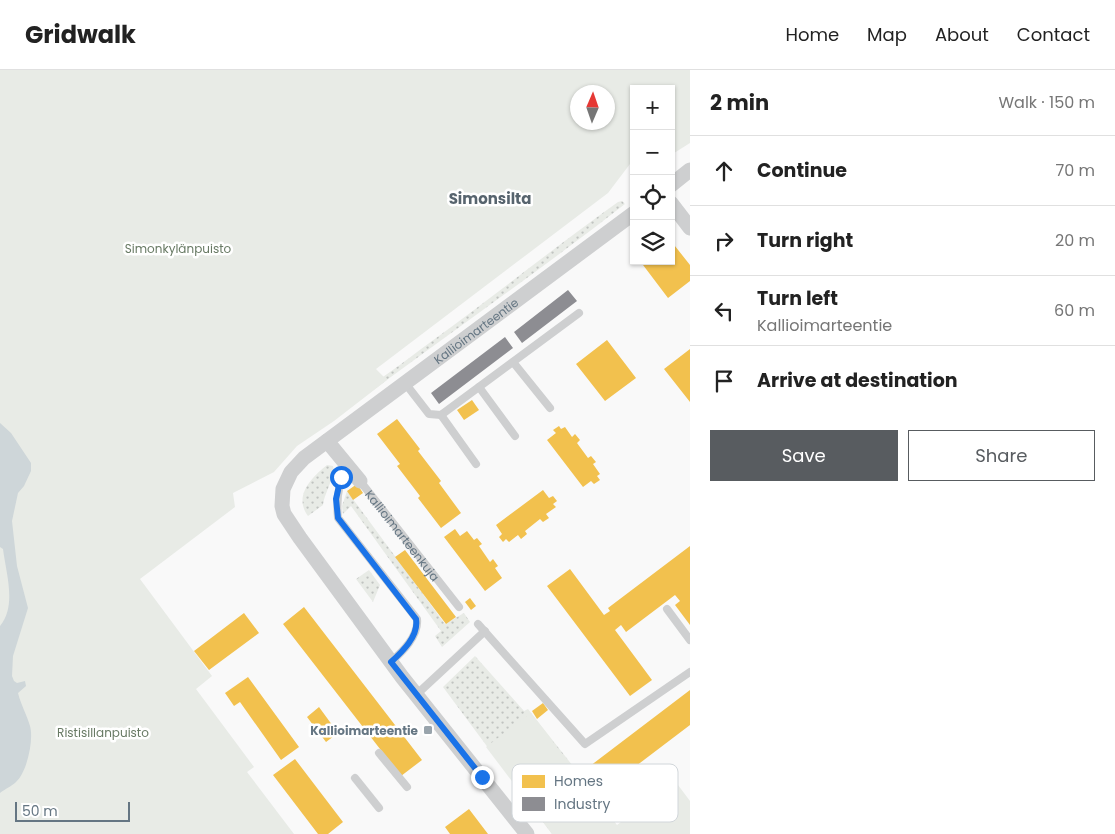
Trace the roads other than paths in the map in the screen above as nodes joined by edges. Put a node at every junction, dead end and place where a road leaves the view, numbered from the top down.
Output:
1 (690, 170) edge
2 (675, 181) edge
3 (675, 208) edge
4 (630, 216) edge
5 (690, 228) edge
6 (579, 313) dead end
7 (513, 362) junction
8 (405, 383) junction
9 (478, 387) junction
10 (550, 408) dead end
11 (441, 415) junction
12 (515, 436) dead end
13 (327, 441) junction
14 (476, 464) dead end
15 (347, 465) junction
16 (360, 481) joint
17 (459, 607) dead end
18 (667, 608) dead end
19 (478, 624) dead end
20 (485, 631) junction
21 (690, 640) edge
22 (391, 662) junction
23 (690, 672) edge
24 (416, 694) junction
25 (379, 752) dead end
26 (355, 778) dead end
27 (408, 787) dead end
28 (379, 808) dead end
29 (512, 815) edge
30 (517, 822) edge
31 (527, 834) edge

1 - 2 street
3 - 5 street
4 - 8 street, Kallioimarteentie
6 - 7 lane
7 - 9 lane
7 - 10 lane
8 - 11 lane
8 - 13 street, Kallioimarteentie
9 - 11 lane
9 - 12 lane
11 - 14 lane
13 - 15 street, Kallioimarteenkuja
13 - 22 street, Kallioimarteentie
15 - 16 street, Kallioimarteenkuja
15 - 22 lane
16 - 17 lane, Kallioimarteenkuja
18 - 21 lane
19 - 20 lane
20 - 23 lane
20 - 24 lane
22 - 24 street, Kallioimarteentie
24 - 29 street, Kallioimarteentie
25 - 27 lane
26 - 28 lane
30 - 31 street, Kallioimarteentie

